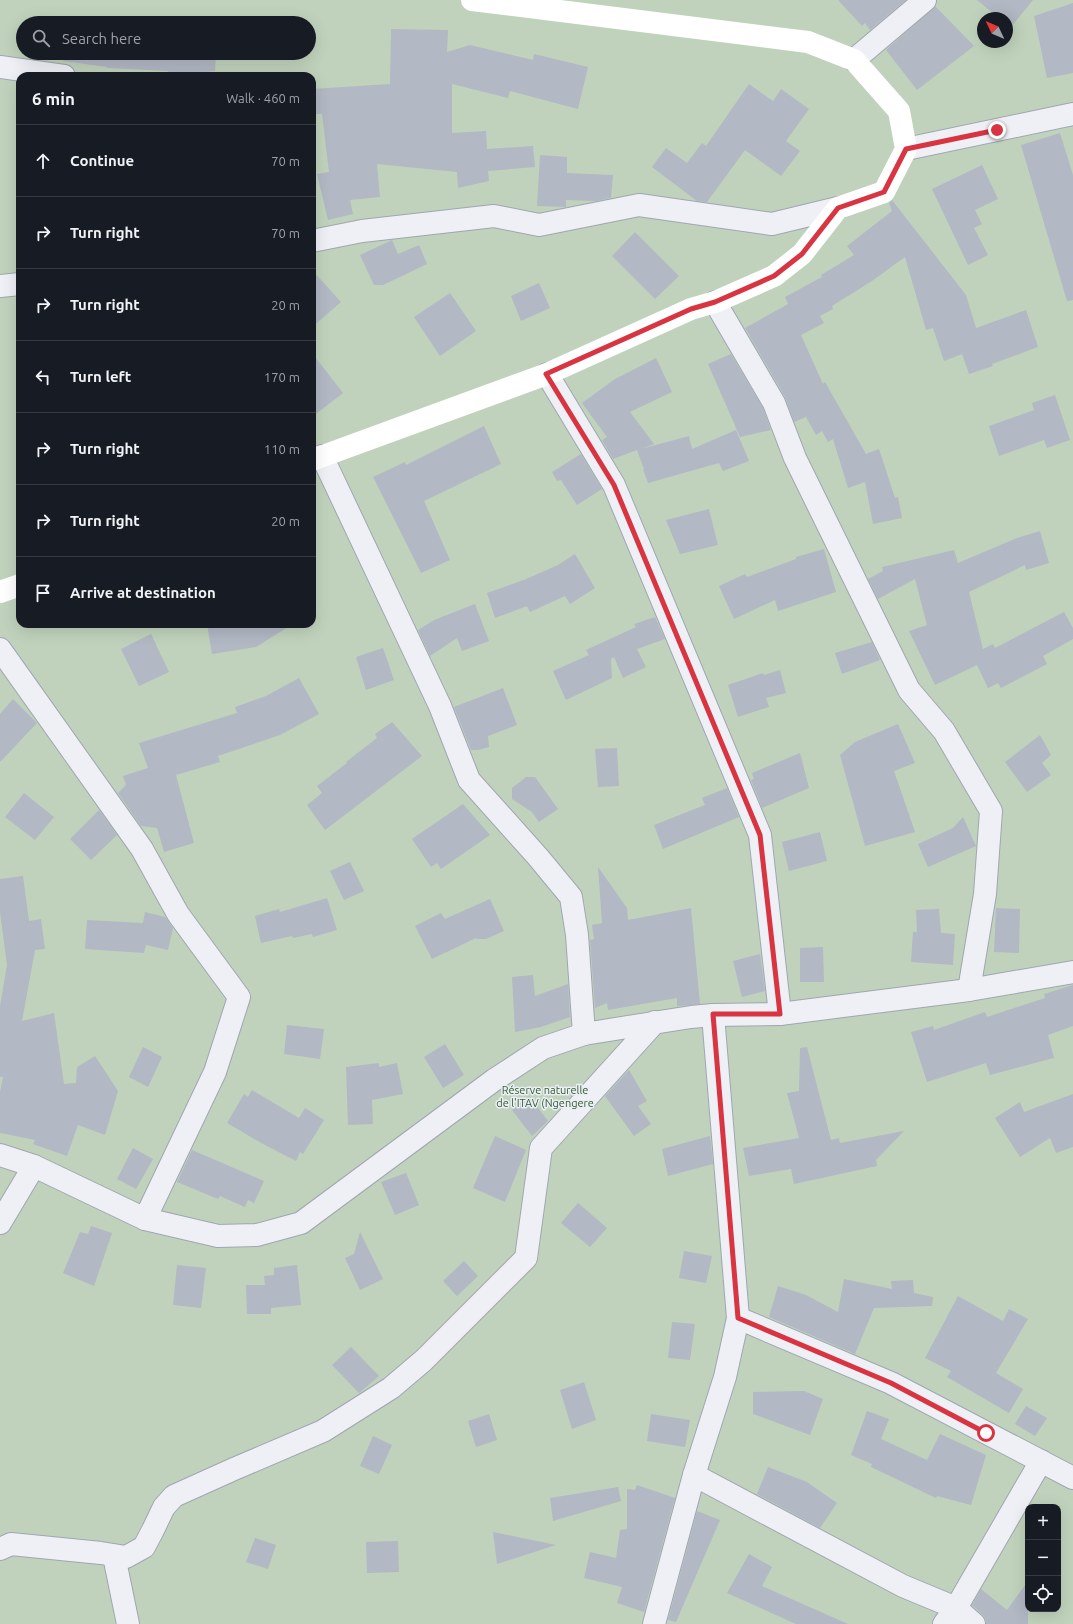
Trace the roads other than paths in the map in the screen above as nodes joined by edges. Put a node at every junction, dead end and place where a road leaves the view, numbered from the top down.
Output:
1 (472, 0) edge
2 (925, 0) edge
3 (854, 60) junction
4 (0, 67) edge
5 (36, 72) edge
6 (1073, 114) edge
7 (906, 149) junction
8 (838, 208) junction
9 (316, 240) edge
10 (16, 284) edge
11 (0, 286) edge
12 (715, 302) junction
13 (546, 374) junction
14 (317, 458) edge
15 (16, 586) edge
16 (0, 592) edge
17 (0, 649) edge
18 (1073, 972) edge
19 (969, 990) junction
20 (713, 1014) junction
21 (780, 1014) junction
22 (655, 1022) junction
23 (584, 1034) junction
24 (0, 1155) edge
25 (34, 1166) junction
26 (145, 1219) junction
27 (0, 1223) edge
28 (738, 1318) junction
29 (1041, 1461) junction
30 (694, 1475) junction
31 (1073, 1478) edge
32 (0, 1549) edge
33 (114, 1556) junction
34 (950, 1616) edge
35 (128, 1624) edge
36 (654, 1624) edge
37 (974, 1624) edge

1 - 3 street
2 - 3 street
3 - 7 street
4 - 5 street
6 - 7 street
7 - 8 street
8 - 9 street
8 - 12 street
10 - 11 street
12 - 13 street
12 - 19 street
13 - 14 street
13 - 21 street
14 - 23 street
15 - 16 street
17 - 26 street
18 - 19 street
19 - 21 street
20 - 21 street
20 - 22 street
20 - 28 street
22 - 23 street
22 - 33 street
23 - 26 street
24 - 25 street
25 - 26 street
25 - 27 street
28 - 29 street
28 - 30 street
29 - 31 street
29 - 34 street
30 - 34 street
30 - 36 street
32 - 33 street
33 - 35 street
34 - 37 street

